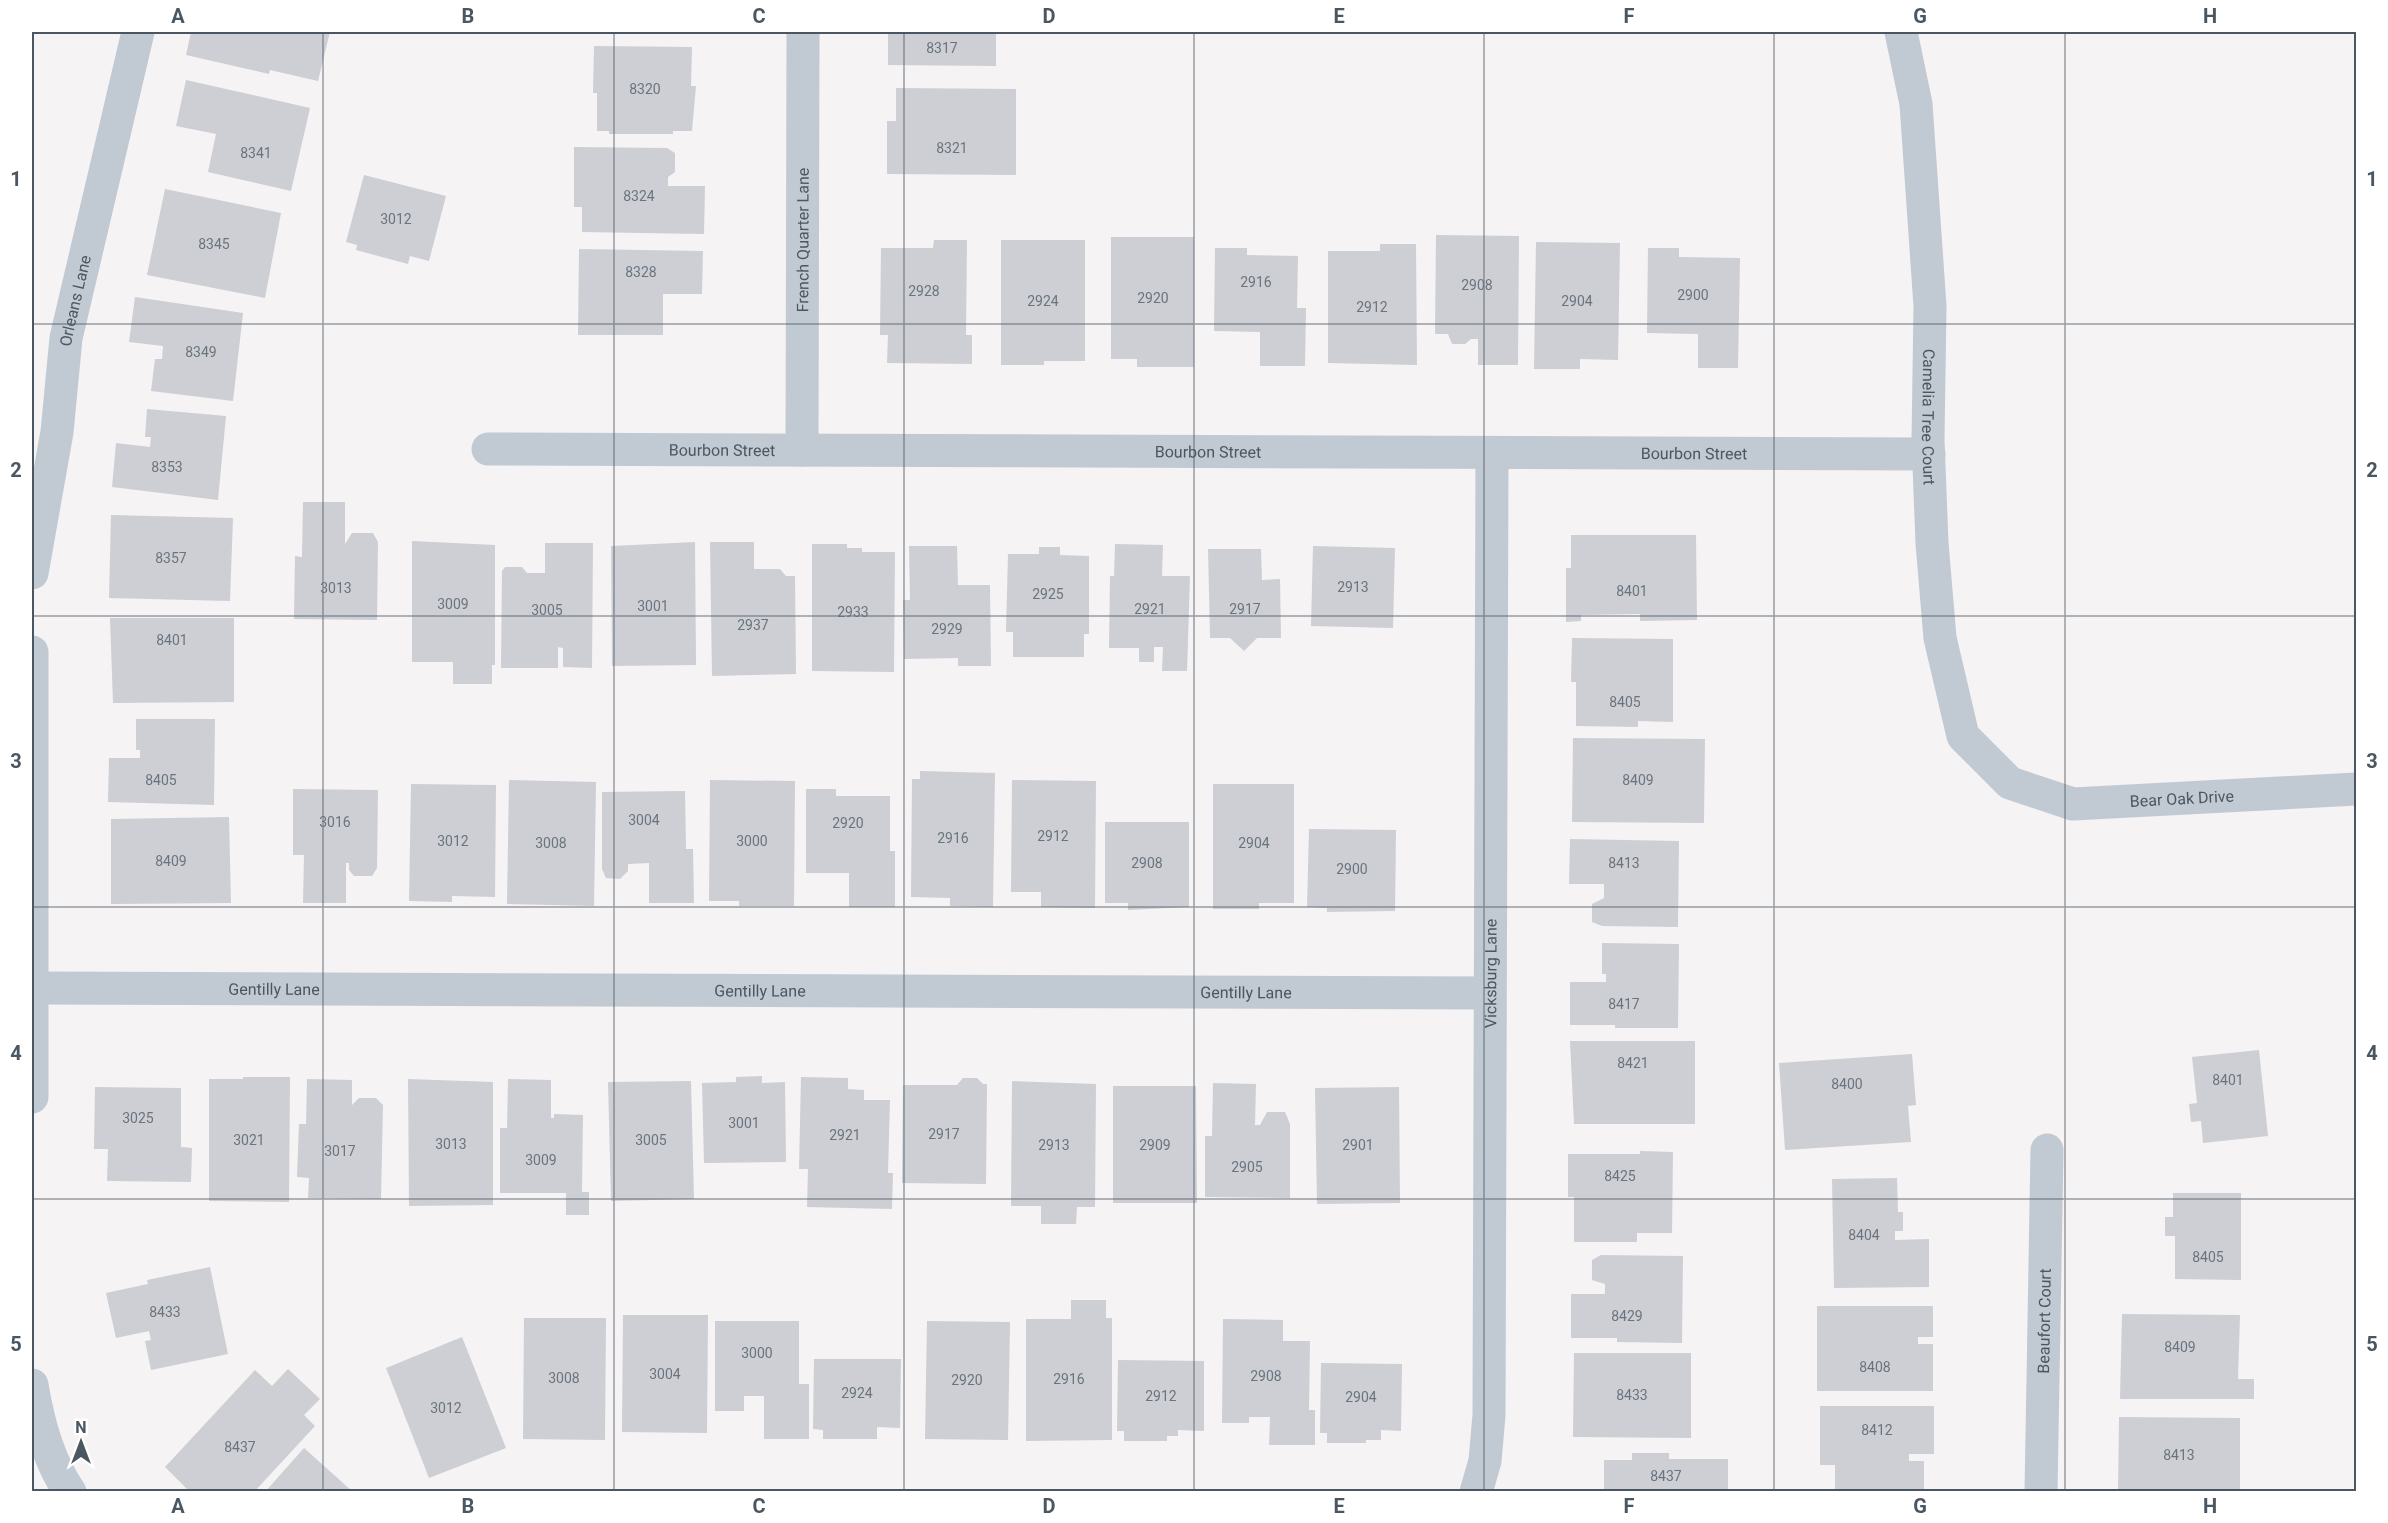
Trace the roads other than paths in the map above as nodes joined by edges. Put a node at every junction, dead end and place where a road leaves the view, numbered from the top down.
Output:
1 (138, 32) edge
2 (803, 32) edge
3 (1901, 32) edge
4 (488, 449) dead end
5 (802, 450) junction
6 (1492, 453) junction
7 (1929, 454) junction
8 (32, 573) edge
9 (32, 652) edge
10 (2010, 783) joint
11 (2356, 789) edge
12 (33, 988) junction
13 (1488, 993) junction
14 (32, 1097) edge
15 (2047, 1150) dead end
16 (32, 1385) edge
17 (70, 1491) edge
18 (1476, 1491) edge
19 (2041, 1491) edge

1 - 8 street, Orleans Lane
2 - 5 street, French Quarter Lane
3 - 7 street, Camelia Tree Court
4 - 5 street, Bourbon Street
5 - 6 street, Bourbon Street
6 - 7 street, Bourbon Street
6 - 13 street, Vicksburg Lane
7 - 10 street, Camelia Tree Court
9 - 12 street
10 - 11 street, Bear Oak Drive
12 - 13 street, Gentilly Lane
12 - 14 street
13 - 18 street, Vicksburg Lane
15 - 19 street, Beaufort Court
16 - 17 street

